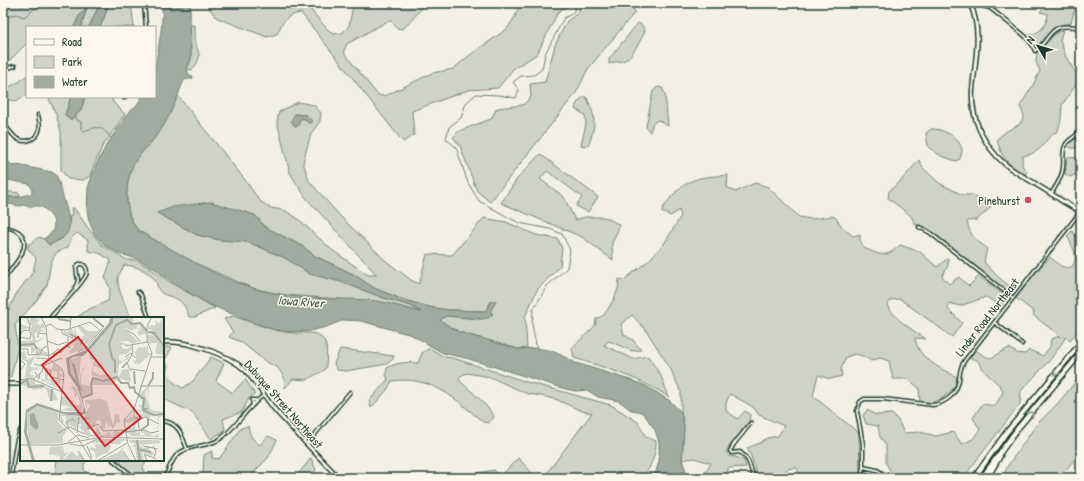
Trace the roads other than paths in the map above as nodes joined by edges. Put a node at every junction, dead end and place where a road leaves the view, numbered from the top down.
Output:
1 (144, 3) edge
2 (971, 4) edge
3 (146, 26) edge
4 (1081, 28) edge
5 (16, 66) dead end
6 (3, 69) edge
7 (38, 115) dead end
8 (3, 124) edge
9 (1079, 130) dead end
10 (1051, 194) junction
11 (1081, 212) edge
12 (3, 226) edge
13 (919, 227) dead end
14 (3, 280) edge
15 (75, 288) junction
16 (138, 292) dead end
17 (1014, 298) junction
18 (51, 317) edge
19 (149, 317) edge
20 (994, 322) junction
21 (164, 342) edge
22 (1081, 343) edge
23 (1022, 344) dead end
24 (1081, 353) edge
25 (3, 384) edge
26 (20, 384) edge
27 (350, 392) dead end
28 (264, 395) junction
29 (164, 421) edge
30 (751, 423) dead end
31 (1018, 428) junction
32 (20, 431) edge
33 (307, 444) junction
34 (187, 449) junction
35 (113, 461) edge
36 (863, 467) junction
37 (10, 478) edge
38 (135, 478) edge
39 (164, 478) edge
40 (339, 478) edge
41 (754, 478) edge
42 (814, 478) edge
43 (820, 478) edge
44 (861, 478) edge
45 (890, 478) edge
46 (974, 478) edge
47 (982, 478) edge
48 (987, 478) edge

1 - 3 street
2 - 4 street
2 - 10 street
5 - 6 street
7 - 8 street
9 - 10 street
10 - 11 street
11 - 17 street, Linder Road Northeast
12 - 14 street
13 - 17 street
15 - 15 street
15 - 18 street
16 - 19 street
17 - 20 street, Linder Road Northeast
20 - 23 street
20 - 36 street, Linder Road Northeast
21 - 28 street, Dubuque Street Northeast
22 -> 46 highway
31 -> 24 highway
25 - 26 street
27 - 33 street
28 - 33 street, Dubuque Street Northeast
28 - 34 street
29 - 34 street
30 - 41 street
31 - 47 highway
31 - 48 highway
32 - 37 street
33 - 40 street, Dubuque Street Northeast
34 - 39 street
35 - 38 street
36 - 44 street, Linder Road Northeast
36 - 45 street
42 - 43 street

